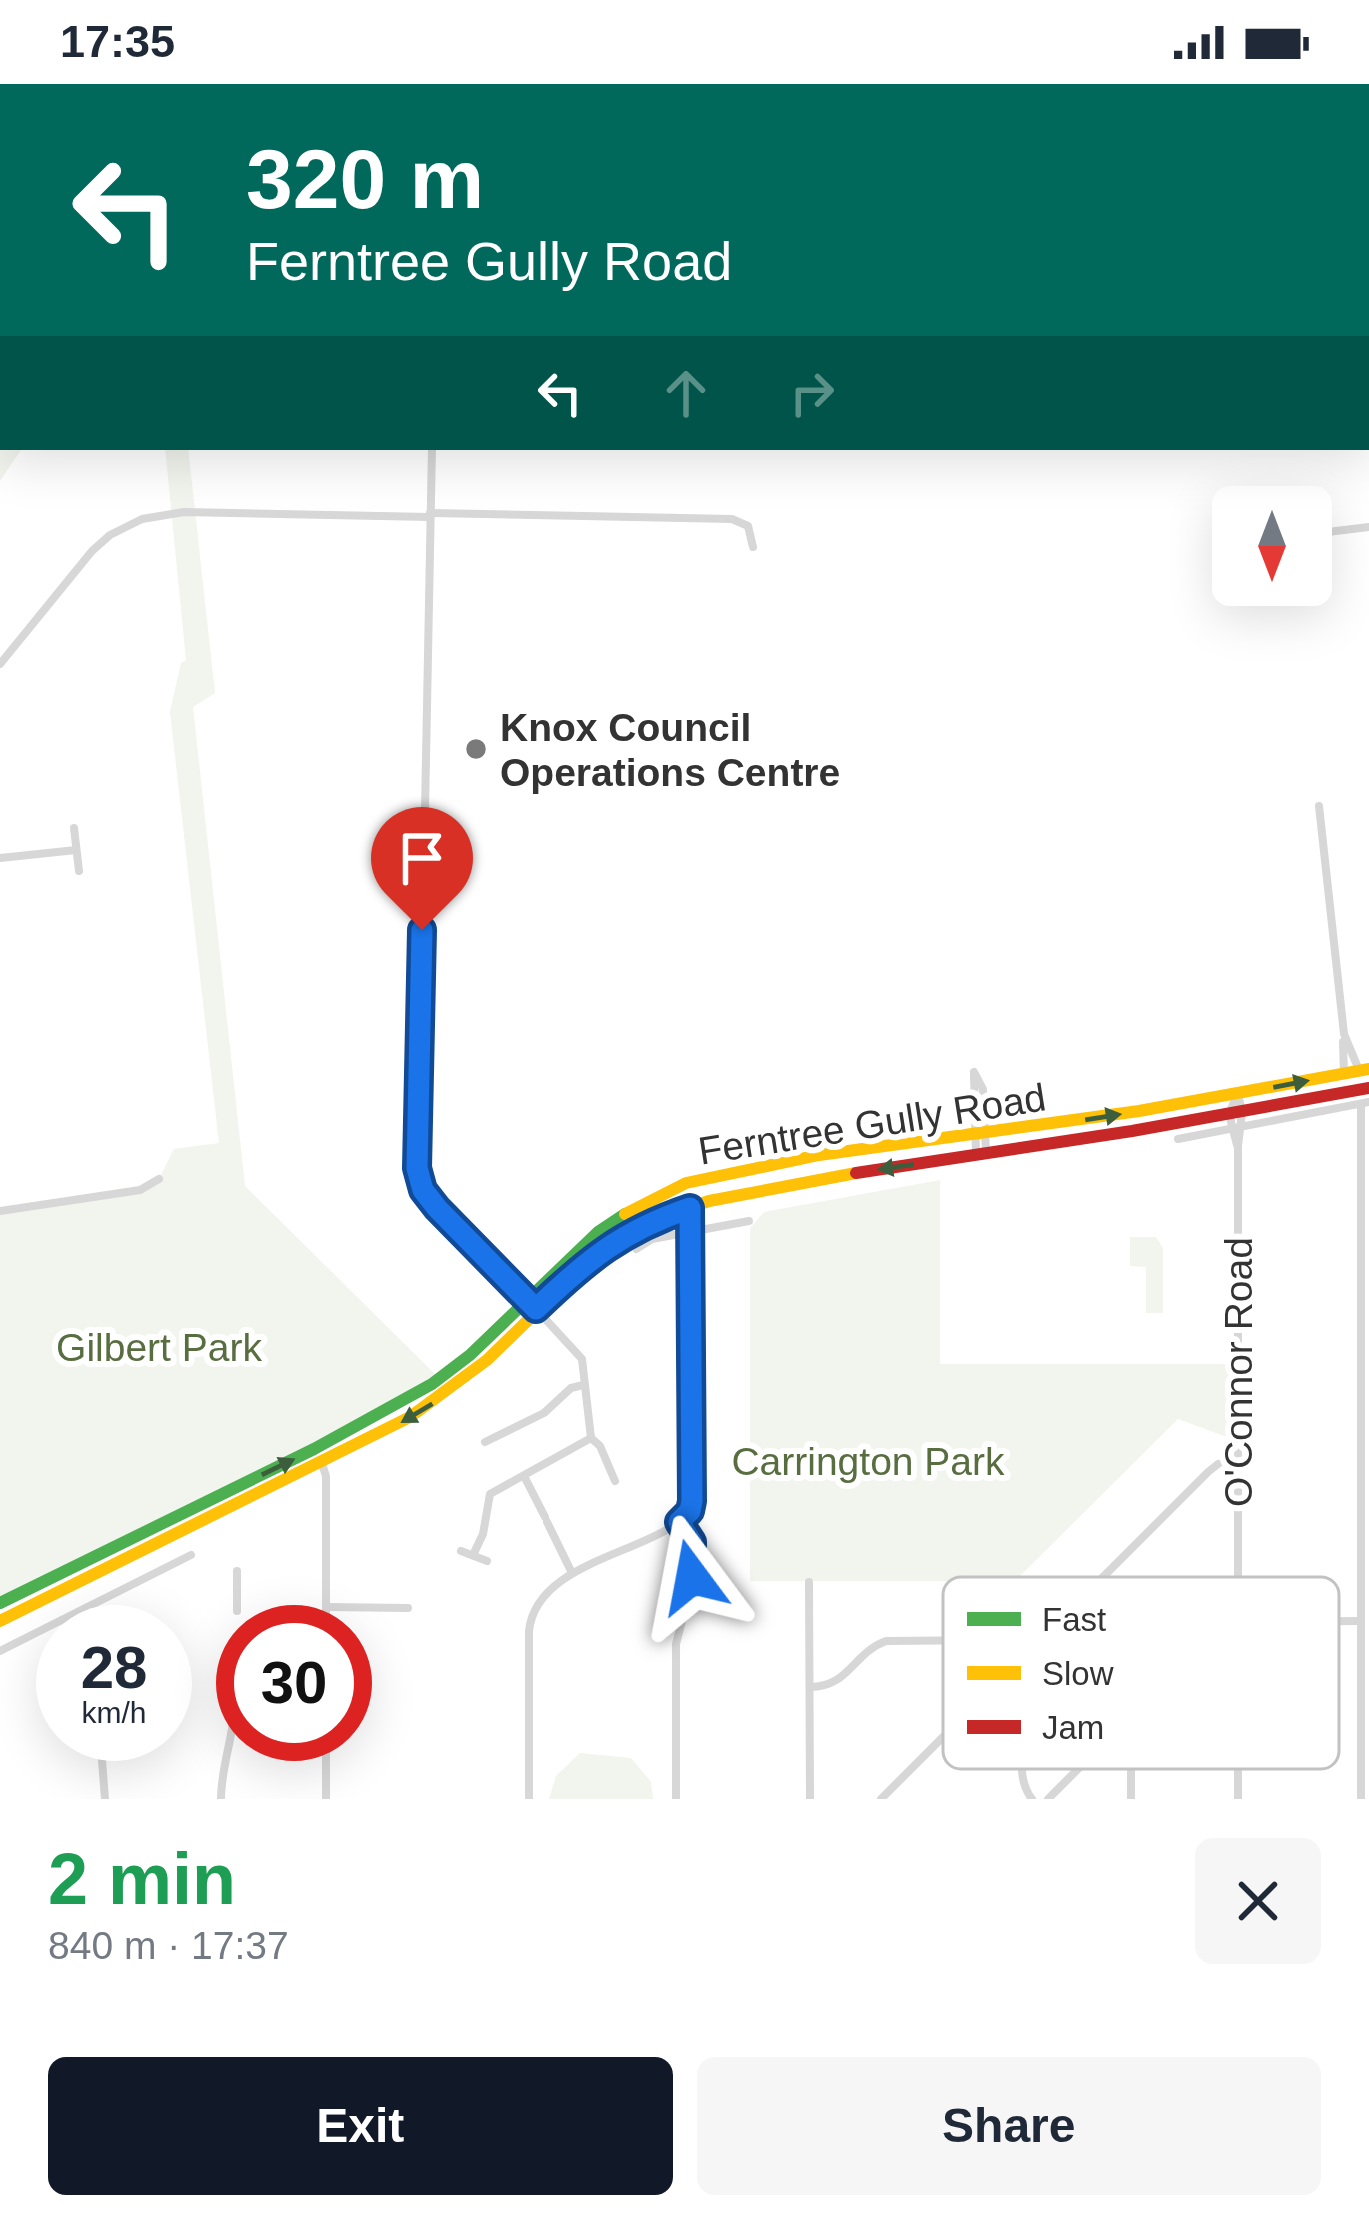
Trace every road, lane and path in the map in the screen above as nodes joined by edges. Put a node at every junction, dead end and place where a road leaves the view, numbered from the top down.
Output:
1 (432, 450) edge
2 (430, 515) junction
3 (1369, 526) edge
4 (1332, 531) edge
5 (753, 547) dead end
6 (0, 664) edge
7 (1318, 806) dead end
8 (74, 827) dead end
9 (76, 850) junction
10 (0, 858) edge
11 (79, 871) dead end
12 (1344, 1034) junction
13 (1364, 1070) edge
14 (1344, 1074) junction
15 (1369, 1086) edge
16 (1238, 1094) junction
17 (1365, 1103) edge
18 (1236, 1120) junction
19 (980, 1135) junction
20 (1178, 1138) dead end
21 (981, 1155) junction
22 (159, 1179) dead end
23 (686, 1184) junction
24 (690, 1208) junction
25 (0, 1211) edge
26 (749, 1221) dead end
27 (1365, 1226) edge
28 (693, 1231) junction
29 (636, 1249) dead end
30 (532, 1304) junction
31 (1365, 1351) edge
32 (583, 1385) junction
33 (591, 1438) junction
34 (484, 1442) dead end
35 (314, 1449) junction
36 (322, 1464) junction
37 (1238, 1464) junction
38 (1365, 1474) edge
39 (524, 1475) junction
40 (615, 1481) dead end
41 (176, 1516) junction
42 (679, 1522) junction
43 (183, 1530) junction
44 (460, 1551) dead end
45 (190, 1555) dead end
46 (473, 1555) junction
47 (487, 1561) dead end
48 (237, 1571) dead end
49 (572, 1574) junction
50 (1104, 1577) edge
51 (1238, 1577) edge
52 (809, 1582) dead end
53 (0, 1603) edge
54 (92, 1605) edge
55 (237, 1605) edge
56 (326, 1605) edge
57 (372, 1608) edge
58 (408, 1608) dead end
59 (0, 1621) edge
60 (1361, 1621) junction
61 (1339, 1622) edge
62 (36, 1633) edge
63 (943, 1640) edge
64 (0, 1651) edge
65 (810, 1687) junction
66 (943, 1738) edge
67 (102, 1761) edge
68 (224, 1761) edge
69 (326, 1761) edge
70 (1024, 1769) edge
71 (1078, 1769) edge
72 (1365, 1778) edge
73 (104, 1799) edge
74 (221, 1799) edge
75 (326, 1799) edge
76 (529, 1799) edge
77 (676, 1799) edge
78 (810, 1799) edge
79 (881, 1799) edge
80 (1032, 1799) edge
81 (1048, 1799) edge
82 (1361, 1799) edge

1 - 2 street
2 - 5 street
2 - 6 street
2 - 30 street
3 - 4 street
7 - 12 street
8 - 9 street
9 - 10 street
9 - 11 street
12 - 13 street
12 - 14 street
13 - 14 main road, Ferntree Gully Road
14 - 15 main road
16 -> 14 main road, Ferntree Gully Road
15 - 18 main road, Ferntree Gully Road
16 - 18 street, O'Connor Road
19 -> 16 main road, Ferntree Gully Road
17 - 18 street, Ferntree Gully Road
17 - 27 street
18 - 20 street, Ferntree Gully Road
18 - 21 main road, Ferntree Gully Road
18 - 37 street, O'Connor Road
19 - 19 street
19 - 21 street
19 - 23 main road, Ferntree Gully Road
21 -> 24 main road, Ferntree Gully Road
22 - 25 street
23 - 24 main road
23 - 30 main road, Ferntree Gully Road
24 - 28 street
24 - 30 main road, Ferntree Gully Road
26 - 28 street
27 - 31 street
28 - 29 street
28 - 42 street
30 - 32 street
30 - 35 main road, Ferntree Gully Road
30 -> 36 main road, Ferntree Gully Road
31 - 38 street
32 - 33 street
32 - 34 street
33 - 39 street
33 - 40 street
35 - 36 street
41 -> 35 main road, Ferntree Gully Road
36 - 43 main road, Ferntree Gully Road
36 - 56 street
37 - 50 street
37 - 51 street, O'Connor Road
38 - 60 street
39 - 46 street
39 - 49 street
41 - 43 main road
41 - 53 main road, Ferntree Gully Road
42 - 49 street
42 - 77 street
43 - 59 main road, Ferntree Gully Road
44 - 46 street
45 - 54 street
46 - 47 street
48 - 55 street
49 - 76 street
52 - 65 street
57 - 58 street
60 - 61 street
60 - 72 street
62 - 64 street
63 - 65 street
65 - 78 street
66 - 79 street
67 - 73 street
68 - 74 street
69 - 75 street
70 - 80 street
71 - 81 street
72 - 82 street

